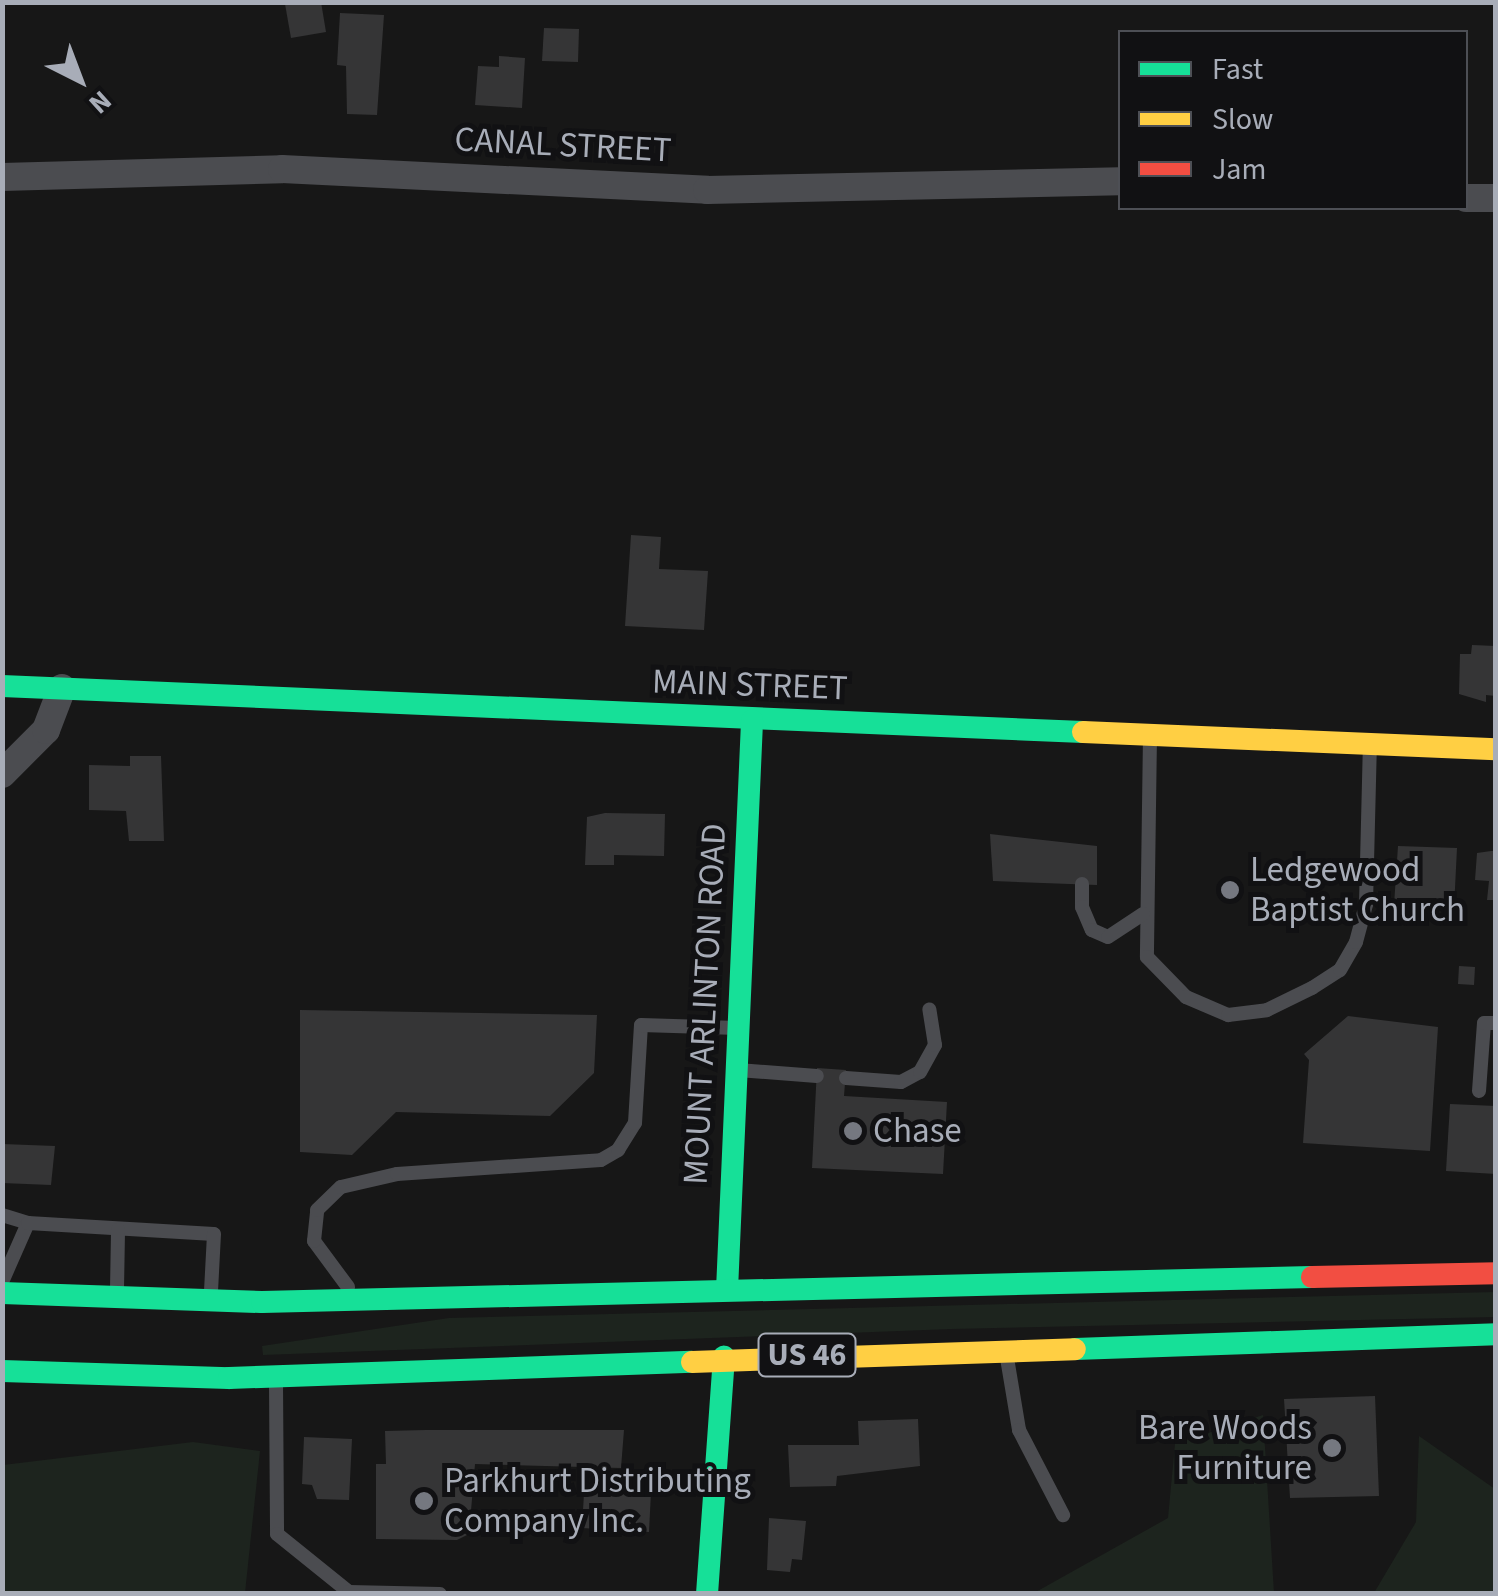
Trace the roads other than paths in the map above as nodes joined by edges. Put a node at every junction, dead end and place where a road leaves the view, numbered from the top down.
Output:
1 (2, 178) edge
2 (1118, 181) edge
3 (1468, 198) edge
4 (1496, 198) edge
5 (2, 686) edge
6 (62, 688) junction
7 (752, 721) junction
8 (1150, 735) junction
9 (1370, 743) junction
10 (1496, 749) edge
11 (2, 774) edge
12 (1082, 884) dead end
13 (1144, 908) junction
14 (929, 1009) dead end
15 (1496, 1023) edge
16 (739, 1028) junction
17 (737, 1070) junction
18 (817, 1076) dead end
19 (846, 1078) dead end
20 (1479, 1091) dead end
21 (2, 1215) edge
22 (28, 1223) junction
23 (118, 1230) junction
24 (9, 1253) edge
25 (1496, 1272) edge
26 (2, 1282) edge
27 (727, 1290) junction
28 (2, 1293) edge
29 (360, 1299) junction
30 (117, 1301) junction
31 (210, 1302) junction
32 (1491, 1340) edge
33 (1006, 1348) junction
34 (724, 1357) junction
35 (2, 1371) edge
36 (276, 1376) junction
37 (118, 1380) junction
38 (22, 1396) dead end
39 (1064, 1516) dead end
40 (440, 1594) edge
41 (707, 1594) edge

1 - 2 street, CANAL STREET
3 - 4 street
5 - 6 main road, MAIN STREET
6 - 7 main road, MAIN STREET
6 - 11 street
7 - 8 main road, MAIN STREET
7 - 16 main road, MOUNT ARLINTON ROAD
8 - 9 main road, MAIN STREET
8 - 13 lane
9 - 10 main road, MAIN STREET
9 - 13 lane
12 - 13 lane
14 - 19 lane
15 - 20 lane
16 - 17 main road, MOUNT ARLINTON ROAD
16 - 29 lane
17 - 18 lane
17 - 27 main road, MOUNT ARLINTON ROAD
21 - 22 lane
22 - 23 lane
22 - 24 lane
23 - 30 lane
23 - 31 lane
24 - 26 lane
25 - 27 main road, US 46
27 - 29 main road, US 46
28 - 30 main road, US 46
29 - 31 main road, US 46
30 - 31 main road, US 46
32 - 33 main road, US 46
33 - 34 main road, US 46
33 - 39 lane
34 - 36 main road, US 46
34 - 41 main road
35 - 37 main road
36 - 37 main road, US 46
36 - 40 lane
37 - 38 main road, US 46

